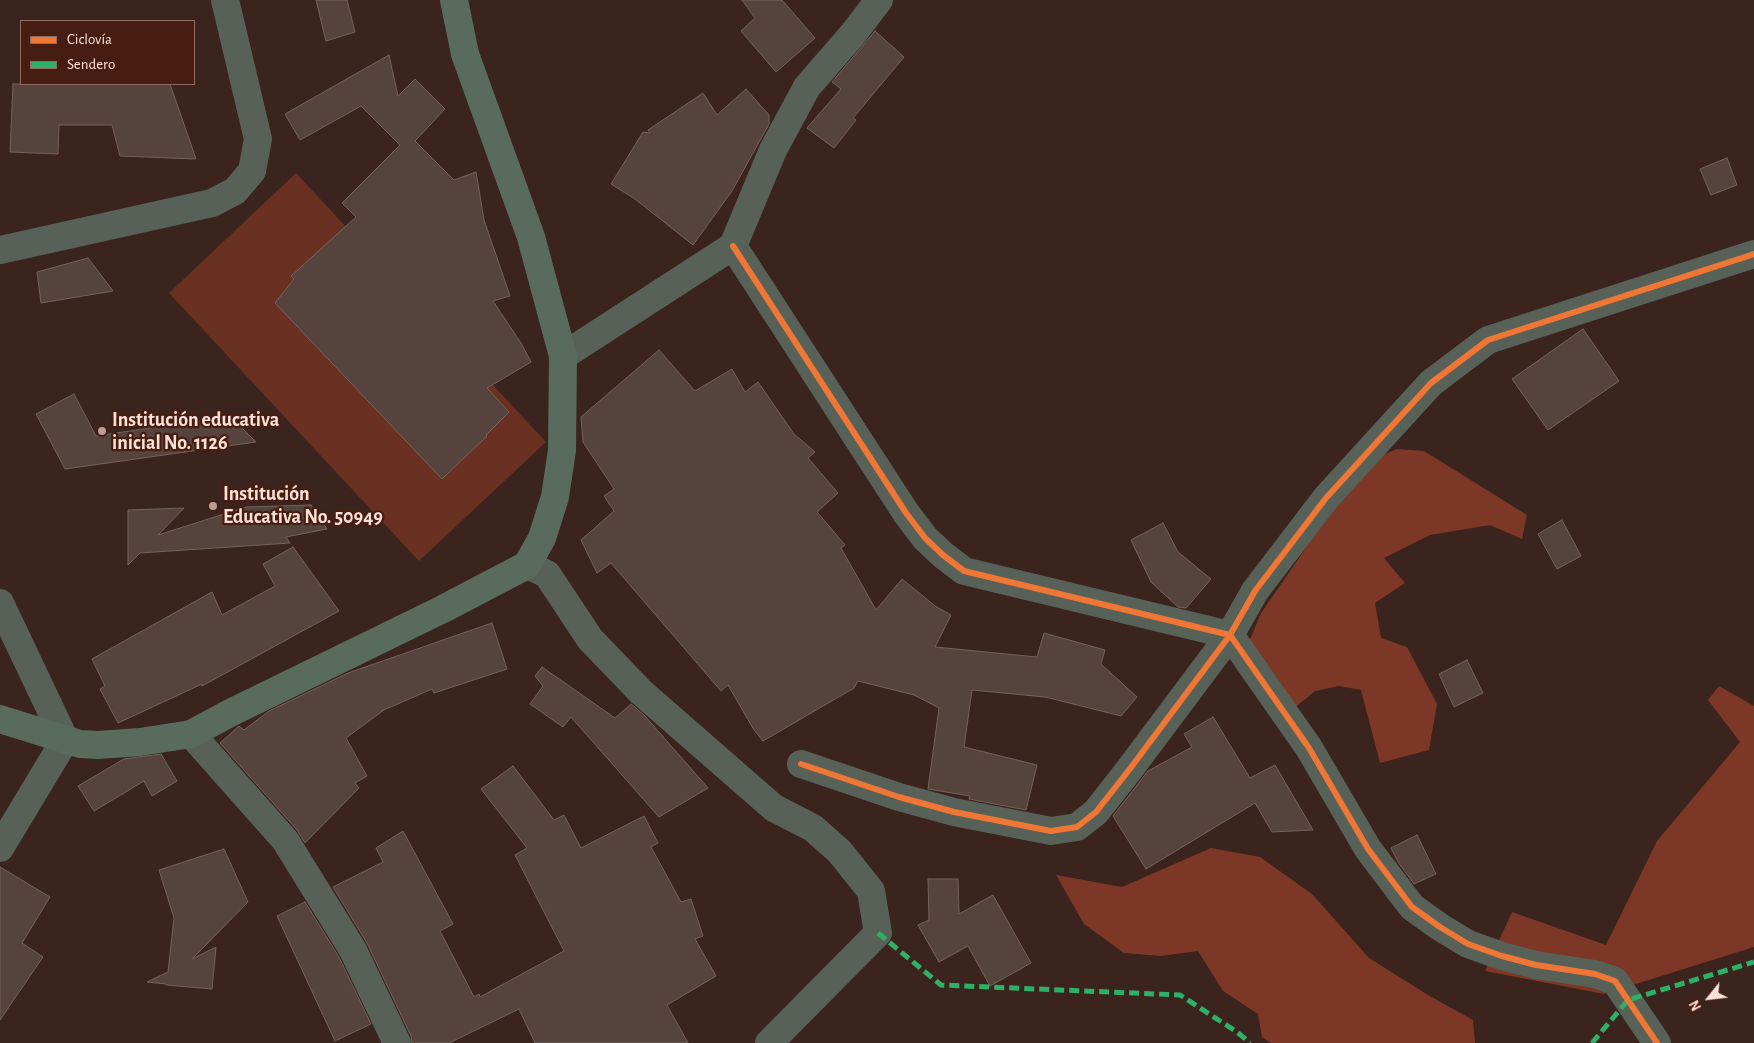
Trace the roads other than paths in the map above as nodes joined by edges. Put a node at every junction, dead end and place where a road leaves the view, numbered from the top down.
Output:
1 (225, 0) edge
2 (454, 0) edge
3 (879, 0) edge
4 (733, 246) junction
5 (0, 250) edge
6 (1754, 254) edge
7 (564, 356) junction
8 (527, 565) junction
9 (0, 603) edge
10 (1230, 635) junction
11 (0, 719) edge
12 (191, 734) junction
13 (65, 740) junction
14 (801, 764) dead end
15 (0, 848) edge
16 (397, 1043) edge
17 (769, 1043) edge
18 (1658, 1043) edge

1 - 5 street
2 - 7 main road
3 - 4 street
4 - 7 street
4 - 10 street
6 - 10 street
7 - 8 main road
8 - 12 main road
8 - 17 street
9 - 13 street
10 - 14 street
10 - 18 street
11 - 13 main road
12 - 13 main road
12 - 16 street
13 - 15 street

